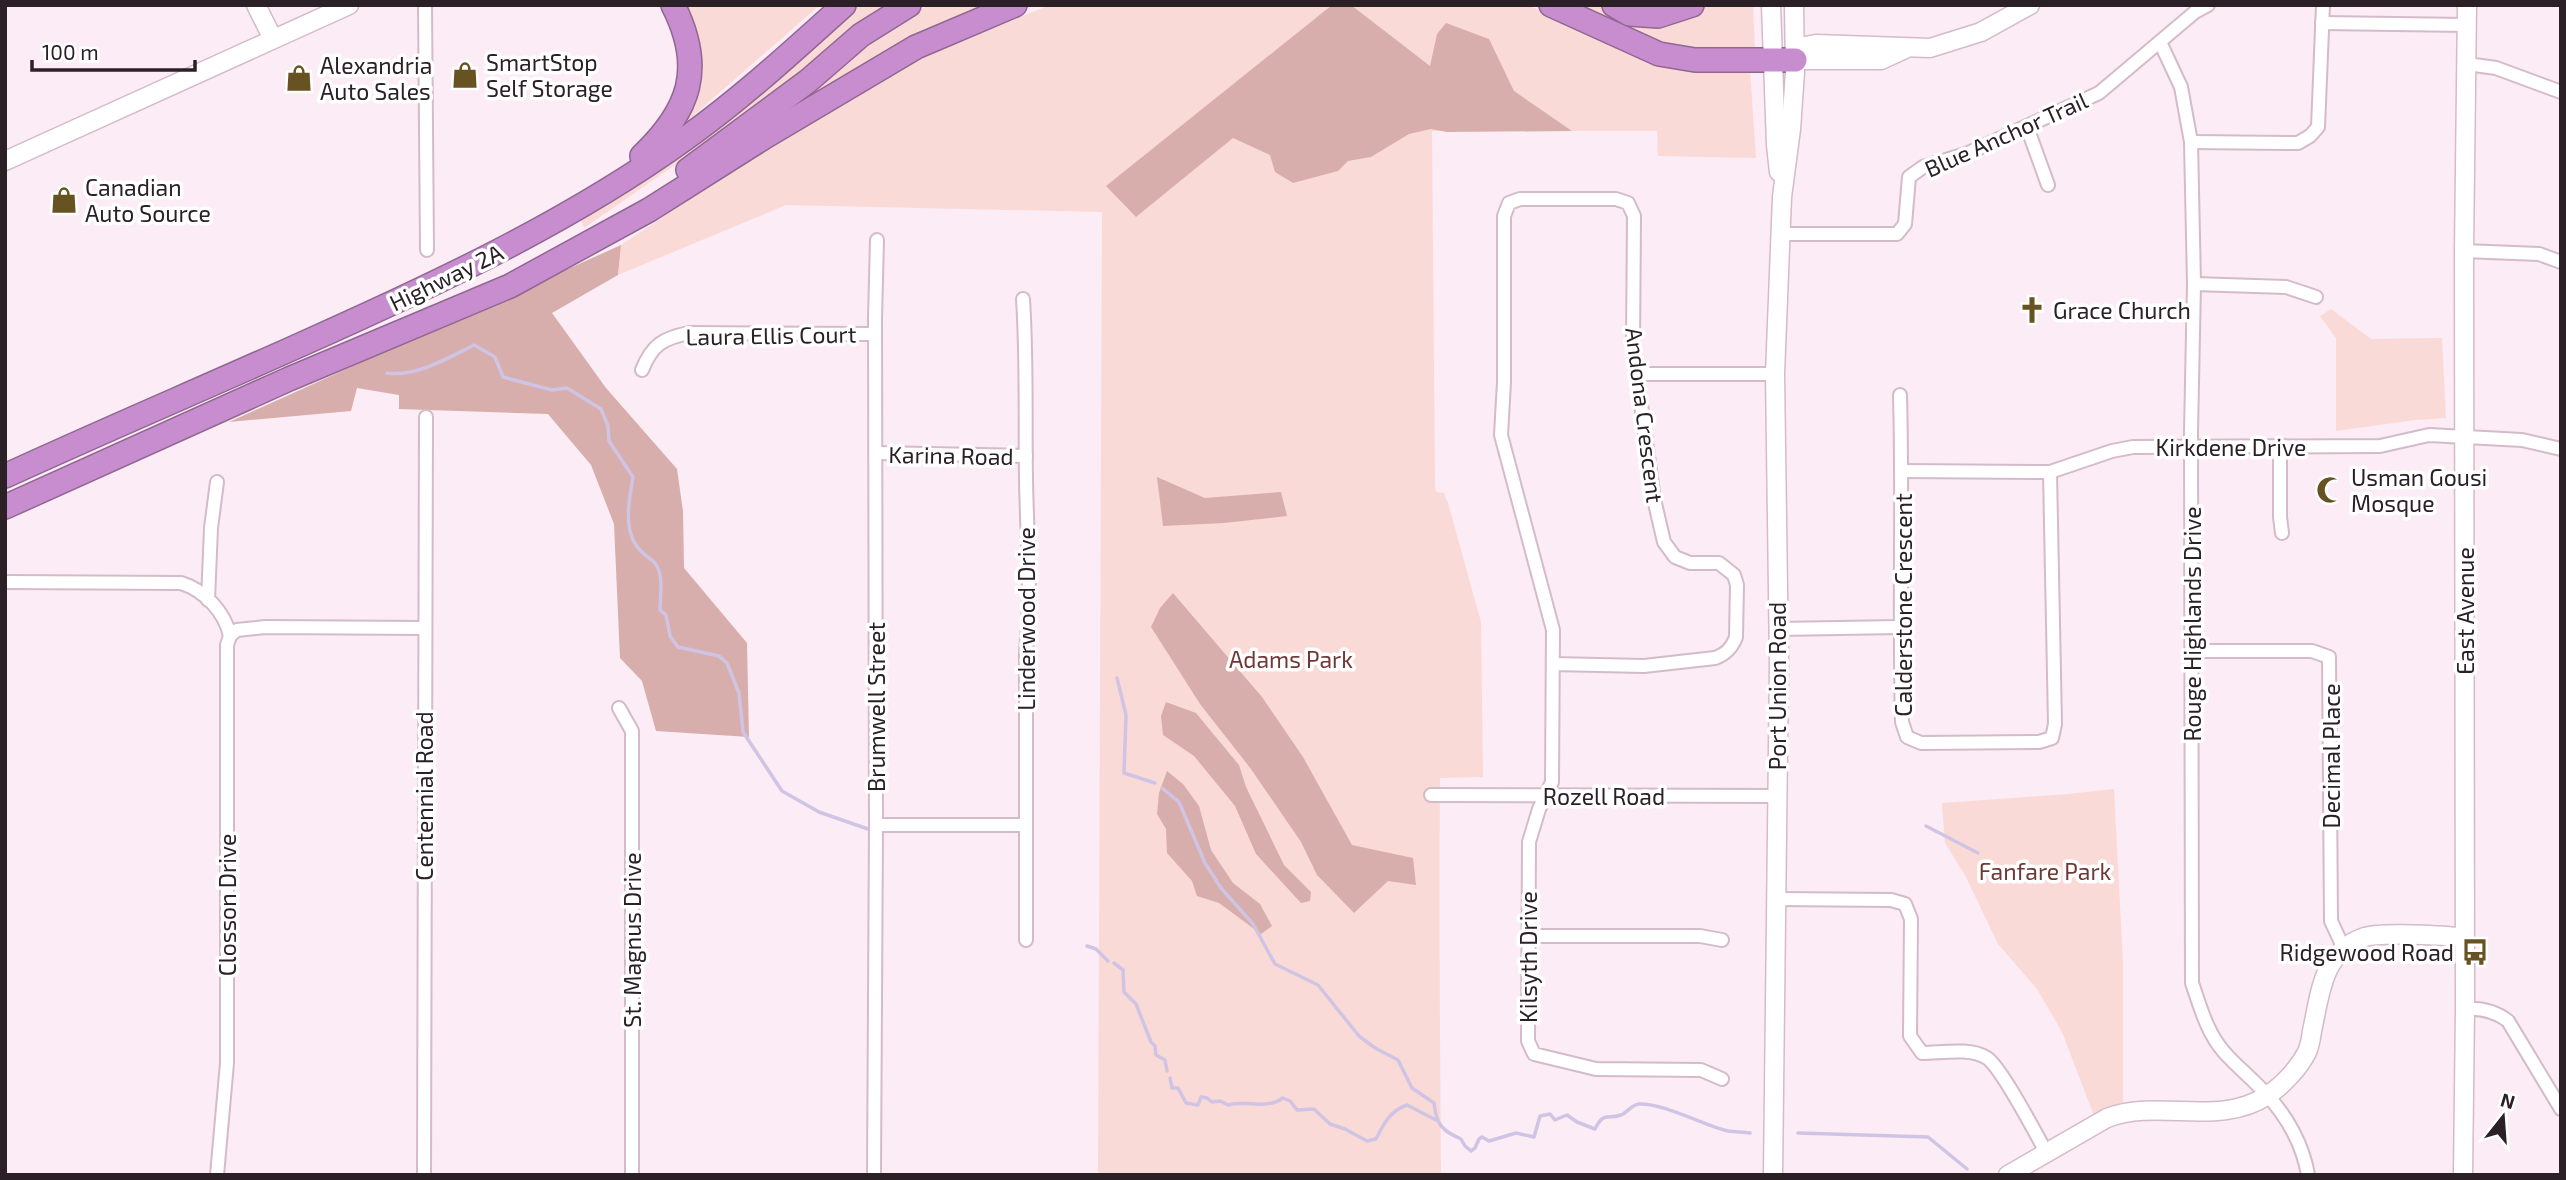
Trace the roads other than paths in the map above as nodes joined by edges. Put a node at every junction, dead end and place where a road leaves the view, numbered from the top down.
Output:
1 (256, 5) edge
2 (349, 5) edge
3 (425, 5) edge
4 (673, 5) edge
5 (844, 5) edge
6 (909, 5) edge
7 (1015, 5) edge
8 (1550, 5) edge
9 (1614, 5) edge
10 (1692, 5) edge
11 (1771, 5) edge
12 (1794, 5) edge
13 (2031, 5) edge
14 (2208, 5) edge
15 (2323, 5) edge
16 (2467, 5) edge
17 (2322, 23) junction
18 (2468, 25) junction
19 (273, 39) junction
20 (2160, 42) junction
21 (1784, 61) junction
22 (2467, 64) junction
23 (2561, 92) edge
24 (2027, 127) junction
25 (2190, 142) junction
26 (5, 161) edge
27 (2048, 185) dead end
28 (585, 202) junction
29 (1780, 234) junction
30 (877, 240) dead end
31 (427, 250) dead end
32 (2464, 251) junction
33 (2561, 262) edge
34 (2194, 284) junction
35 (510, 286) junction
36 (2316, 297) dead end
37 (1023, 299) dead end
38 (875, 334) junction
39 (642, 370) dead end
40 (1637, 374) junction
41 (1775, 374) junction
42 (1900, 396) dead end
43 (426, 417) dead end
44 (2465, 436) junction
45 (2192, 447) junction
46 (2280, 447) junction
47 (2561, 450) edge
48 (876, 453) junction
49 (1026, 456) junction
50 (1902, 471) junction
51 (2050, 472) junction
52 (5, 476) edge
53 (217, 482) dead end
54 (5, 507) edge
55 (2282, 533) dead end
56 (5, 582) edge
57 (208, 600) junction
58 (1899, 627) junction
59 (424, 628) junction
60 (1777, 629) junction
61 (230, 636) junction
62 (2192, 651) junction
63 (1553, 664) junction
64 (619, 708) dead end
65 (1431, 795) dead end
66 (1547, 796) junction
67 (1777, 796) junction
68 (876, 825) junction
69 (1025, 825) junction
70 (1776, 900) junction
71 (1529, 936) junction
72 (2463, 937) junction
73 (1026, 940) dead end
74 (1722, 940) dead end
75 (2344, 949) junction
76 (2465, 1009) junction
77 (1722, 1079) dead end
78 (2268, 1095) junction
79 (2561, 1109) edge
80 (2046, 1152) junction
81 (217, 1175) edge
82 (424, 1175) edge
83 (632, 1175) edge
84 (874, 1175) edge
85 (1773, 1175) edge
86 (2008, 1175) edge
87 (2308, 1175) edge
88 (2463, 1175) edge

1 - 19 street
2 - 19 street
3 - 31 street
4 - 28 highway
5 - 28 highway, Highway 2A
6 - 35 highway
7 - 35 highway
8 - 21 highway
9 - 10 highway
11 - 21 street, Port Union Road
12 - 21 street, Port Union Road
13 - 21 street
14 - 20 street, Blue Anchor Trail
15 - 17 street
16 - 18 street, East Avenue
17 - 18 street
17 - 25 street
18 - 22 street, East Avenue
19 - 26 street
20 - 24 street, Blue Anchor Trail
20 - 25 street, Rouge Highlands Drive
21 - 29 street, Port Union Road
22 - 23 street
22 - 32 street, East Avenue
24 - 27 street
24 - 29 street, Blue Anchor Trail
25 - 34 street, Rouge Highlands Drive
28 - 52 highway, Highway 2A
29 - 41 street, Port Union Road
30 - 38 street, Brumwell Street
32 - 33 street
32 - 44 street, East Avenue
34 - 36 street
34 - 45 street, Rouge Highlands Drive
35 - 54 highway, Highway 2A
37 - 49 street, Linderwood Drive
38 - 39 street, Laura Ellis Court
38 - 48 street, Brumwell Street
40 - 41 street
40 - 63 street, Andona Crescent
40 - 63 street, Andona Crescent
41 - 60 street, Port Union Road
42 - 50 street, Calderstone Crescent
43 - 59 street, Centennial Road
44 - 46 street, Kirkdene Drive
44 - 47 street, Kirkdene Drive
44 - 72 street, East Avenue
45 - 46 street, Kirkdene Drive
45 - 51 street, Kirkdene Drive
45 - 62 street, Rouge Highlands Drive
46 - 55 street
48 - 49 street, Karina Road
48 - 68 street, Brumwell Street
49 - 69 street, Linderwood Drive
50 - 51 street, Kirkdene Drive
50 - 58 street, Calderstone Crescent
51 - 58 street, Calderstone Crescent
53 - 57 street
56 - 57 street
57 - 61 street
58 - 60 street
59 - 61 street
59 - 82 street, Centennial Road
60 - 67 street, Port Union Road
61 - 81 street, Closson Drive
62 - 75 street, Decimal Place
62 - 78 street, Rouge Highlands Drive
63 - 66 street, Andona Crescent
64 - 83 street, St. Magnus Drive
65 - 66 street, Rozell Road
66 - 67 street, Rozell Road
66 - 71 street, Kilsyth Drive
67 - 70 street, Port Union Road
68 - 69 street
68 - 84 street, Brumwell Street
69 - 73 street, Linderwood Drive
70 - 80 street
70 - 85 street, Port Union Road
71 - 74 street
71 - 77 street, Kilsyth Drive
72 - 75 street
72 - 76 street, East Avenue
75 - 78 street
76 - 79 street
76 - 88 street, East Avenue
78 - 80 street
78 - 87 street, Rouge Highlands Drive
80 - 86 street

